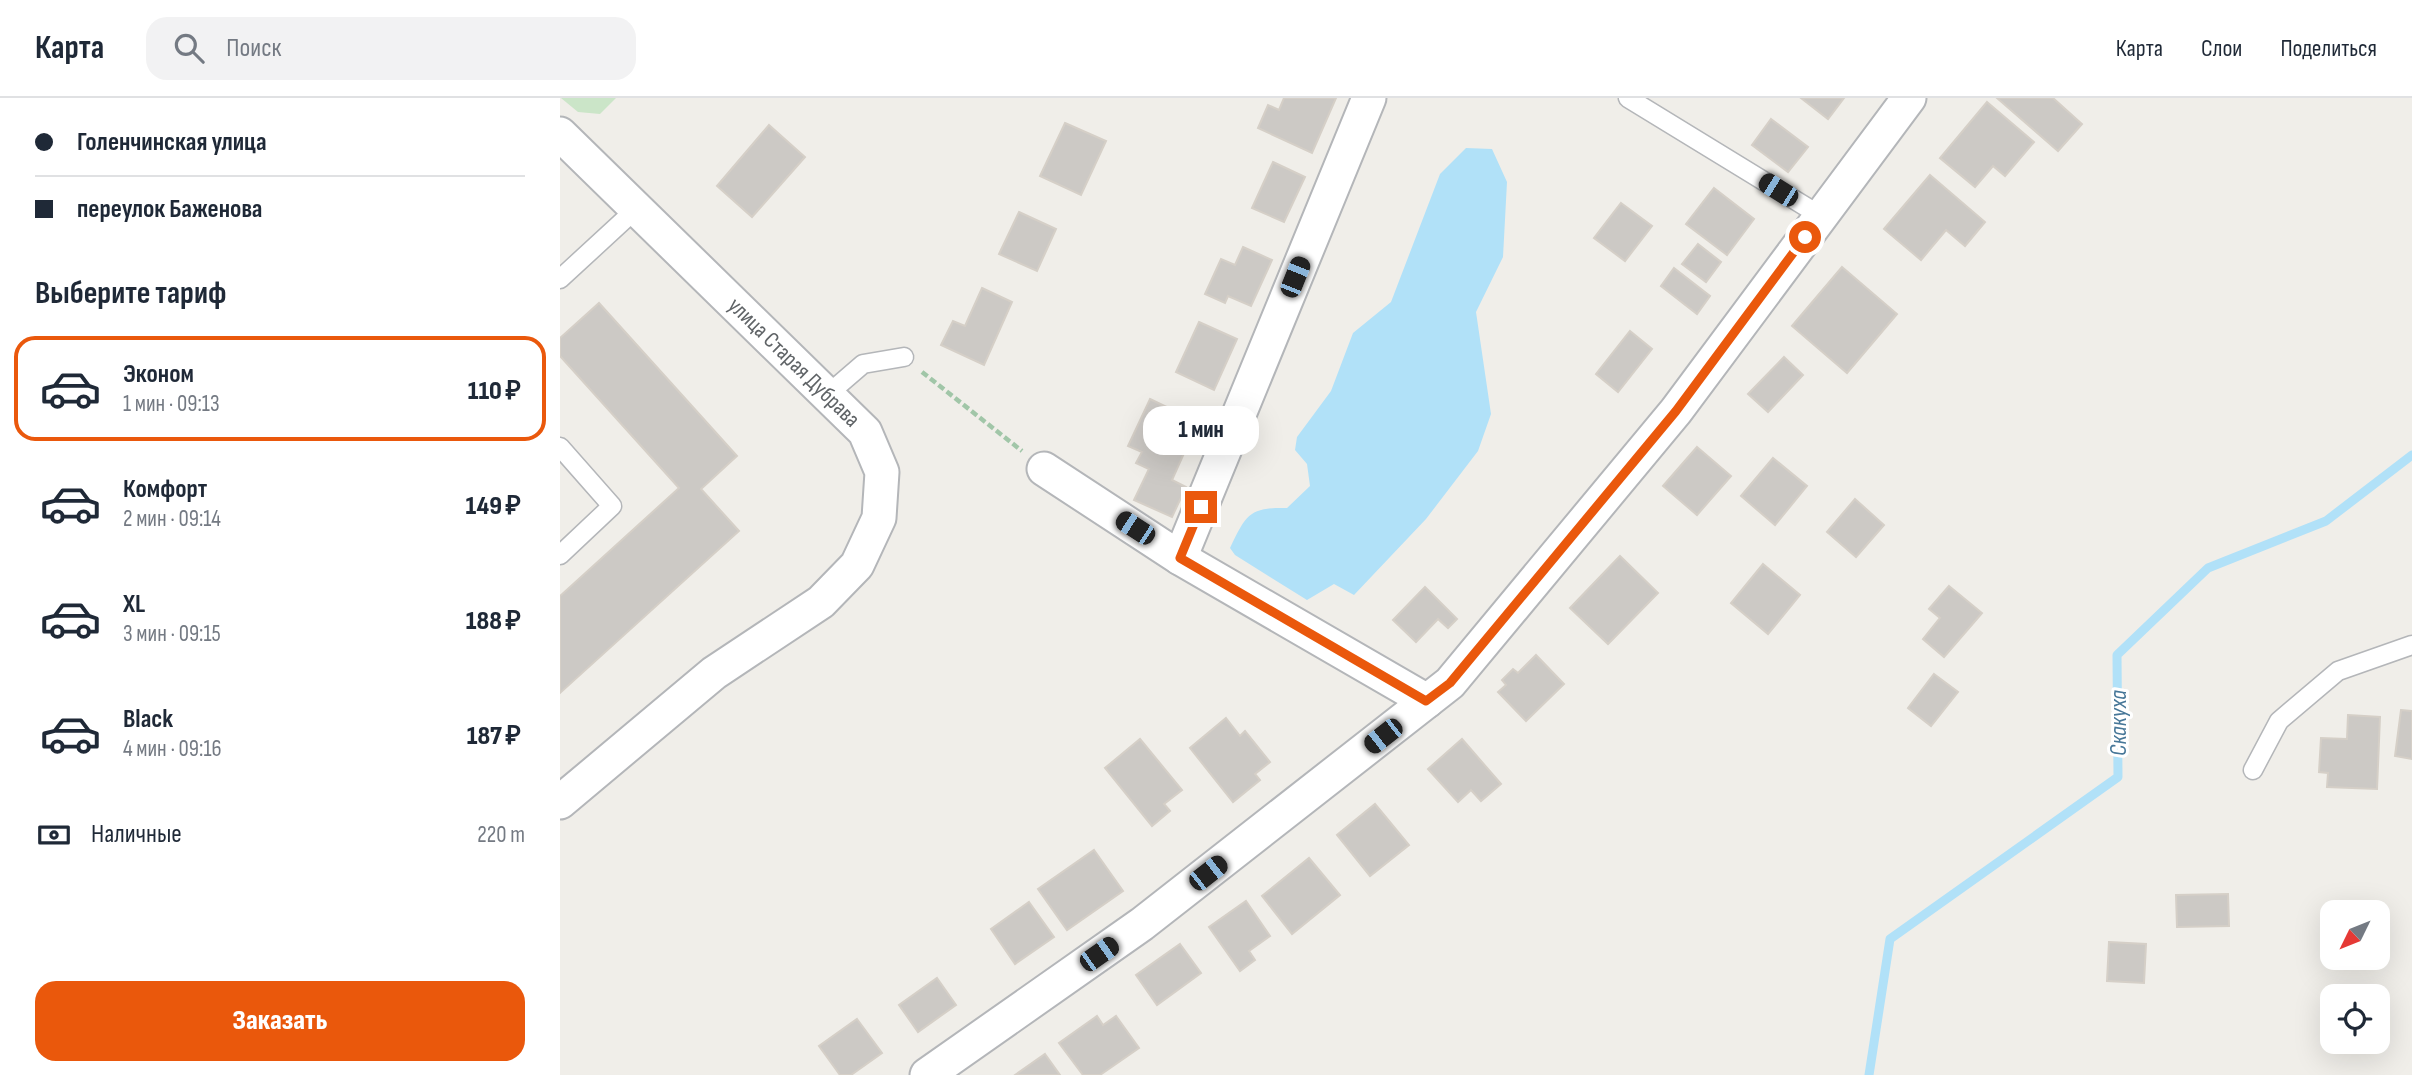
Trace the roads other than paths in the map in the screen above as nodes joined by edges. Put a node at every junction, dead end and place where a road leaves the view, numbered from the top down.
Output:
1 (1369, 98) edge
2 (1628, 98) edge
3 (1909, 98) edge
4 (560, 134) edge
5 (636, 209) junction
6 (1821, 216) junction
7 (560, 279) edge
8 (904, 357) road end
9 (827, 395) junction
10 (560, 447) edge
11 (1044, 469) road end
12 (560, 555) edge
13 (1180, 558) junction
14 (2412, 645) edge
15 (1426, 701) junction
16 (2253, 770) dead end
17 (560, 802) edge
18 (927, 1075) edge

1 - 13 street
2 - 6 lane
3 - 6 street
4 - 5 street, улица Старая Дубрава
5 - 7 lane
5 - 9 street, улица Старая Дубрава
6 - 15 street
8 - 9 lane
9 - 17 street, улица Старая Дубрава
10 - 12 lane
11 - 13 street
13 - 15 street
14 - 16 lane
15 - 18 street

